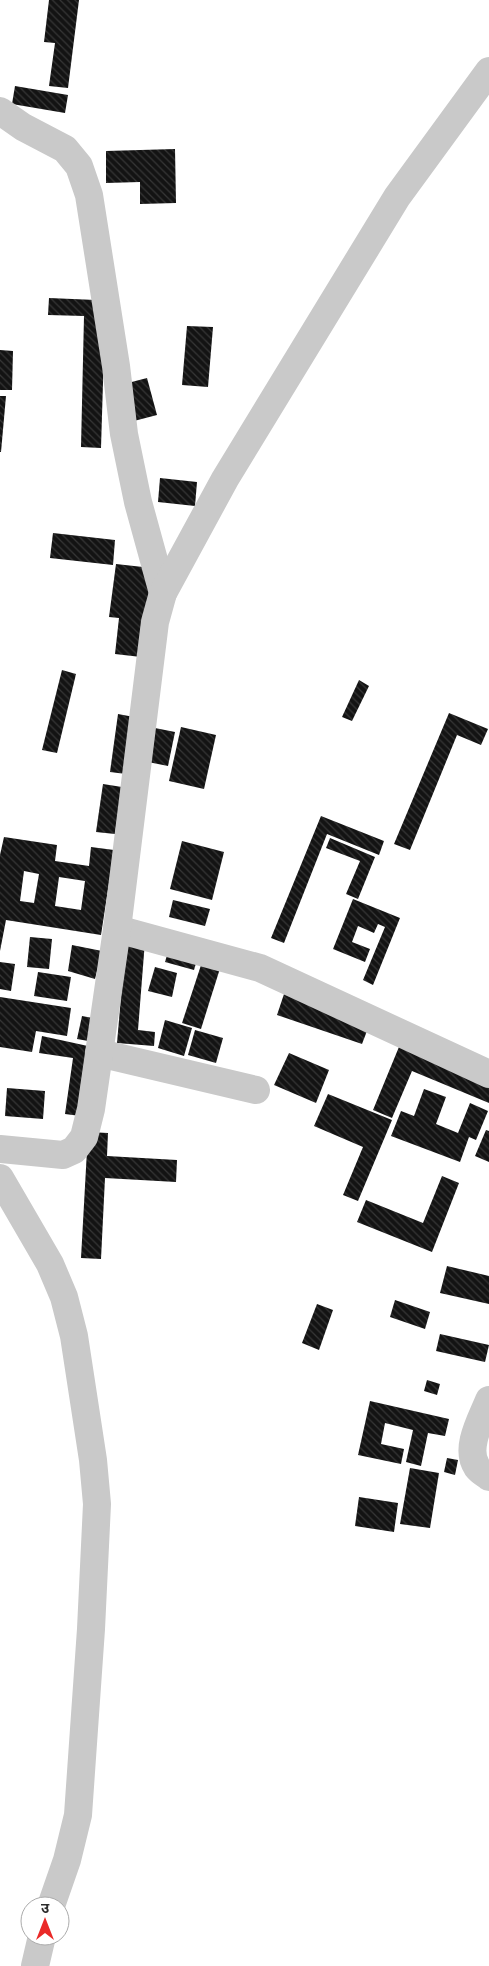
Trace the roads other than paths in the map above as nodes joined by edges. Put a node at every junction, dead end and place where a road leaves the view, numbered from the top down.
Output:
1 (489, 71) edge
2 (0, 111) edge
3 (163, 593) junction
4 (117, 929) junction
5 (99, 1053) junction
6 (489, 1074) edge
7 (256, 1090) dead end
8 (0, 1149) edge
9 (0, 1178) edge
10 (489, 1400) edge
11 (489, 1477) edge
12 (54, 1896) edge
13 (40, 1946) edge
14 (35, 1966) edge

1 - 3 street
2 - 3 street
3 - 4 street
4 - 5 street
4 - 6 street
5 - 7 street
5 - 8 street
9 - 12 street
10 - 11 street
13 - 14 street

